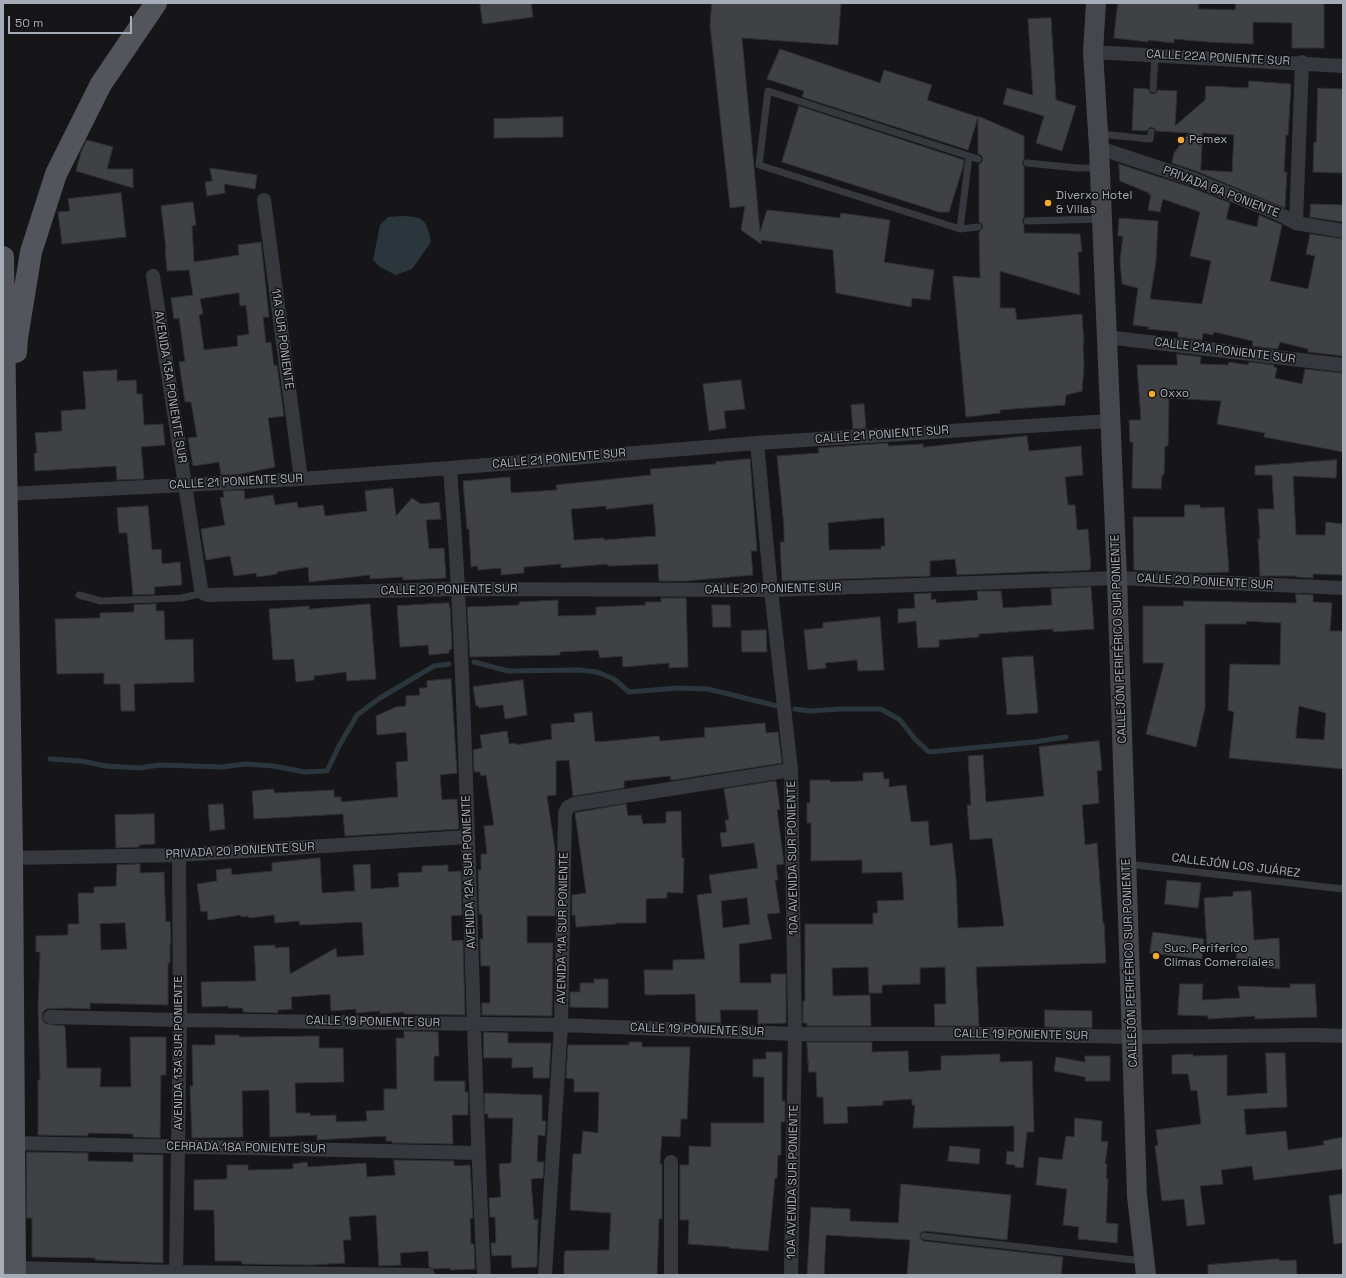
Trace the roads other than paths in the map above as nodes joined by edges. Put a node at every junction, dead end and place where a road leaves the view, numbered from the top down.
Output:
1 (156, 3) edge
2 (1096, 3) edge
3 (1093, 52) junction
4 (1155, 56) junction
5 (1302, 62) junction
6 (1343, 66) edge
7 (1153, 88) dead end
8 (1151, 132) dead end
9 (1098, 141) junction
10 (969, 157) junction
11 (978, 159) dead end
12 (1027, 163) dead end
13 (1100, 168) junction
14 (264, 200) dead end
15 (1101, 219) junction
16 (1027, 221) dead end
17 (1296, 223) junction
18 (978, 227) dead end
19 (960, 228) junction
20 (1343, 231) edge
21 (3, 257) edge
22 (153, 276) dead end
23 (1106, 338) junction
24 (1343, 365) edge
25 (1110, 421) junction
26 (757, 443) junction
27 (450, 468) junction
28 (301, 479) junction
29 (184, 484) junction
30 (7, 486) junction
31 (1117, 578) junction
32 (1343, 588) edge
33 (458, 589) junction
34 (771, 590) junction
35 (203, 593) junction
36 (79, 595) dead end
37 (792, 770) junction
38 (468, 837) junction
39 (179, 855) junction
40 (12, 858) junction
41 (1126, 864) junction
42 (1343, 889) edge
43 (50, 1017) dead end
44 (180, 1020) junction
45 (474, 1023) junction
46 (561, 1024) junction
47 (795, 1034) junction
48 (1343, 1036) edge
49 (1132, 1037) junction
50 (14, 1143) junction
51 (179, 1146) junction
52 (478, 1153) junction
53 (671, 1162) dead end
54 (924, 1236) dead end
55 (1145, 1268) edge
56 (14, 1271) edge
57 (176, 1274) edge
58 (428, 1275) edge
59 (484, 1275) edge
60 (545, 1275) edge
61 (671, 1275) edge
62 (791, 1275) edge

1 - 30 main road
2 - 3 main road, CALLEJÓN PERIFÉRICO SUR PONIENTE
3 - 4 street, CALLE 22A PONIENTE SUR
3 - 9 main road, CALLEJÓN PERIFÉRICO SUR PONIENTE
4 - 5 street, CALLE 22A PONIENTE SUR
4 - 7 lane
5 - 6 street, CALLE 22A PONIENTE SUR
5 - 17 street
8 - 9 lane
9 - 13 main road, CALLEJÓN PERIFÉRICO SUR PONIENTE
9 - 17 street, PRIVADA 6A PONIENTE
10 - 11 lane
10 - 19 lane
10 - 19 lane
12 - 13 lane
13 - 15 main road, CALLEJÓN PERIFÉRICO SUR PONIENTE
14 - 28 street, 11A SUR PONIENTE
15 - 16 lane
15 - 23 main road, CALLEJÓN PERIFÉRICO SUR PONIENTE
17 - 20 street, PRIVADA 6A PONIENTE
18 - 19 lane
21 - 30 main road
22 - 29 street, AVENIDA 13A PONIENTE SUR
23 - 24 street, CALLE 21A PONIENTE SUR
23 - 25 main road, CALLEJÓN PERIFÉRICO SUR PONIENTE
25 - 26 street, CALLE 21 PONIENTE SUR
25 - 31 main road, CALLEJÓN PERIFÉRICO SUR PONIENTE
26 - 27 street, CALLE 21 PONIENTE SUR
26 - 34 street, 10A AVENIDA SUR PONIENTE
27 - 28 street, CALLE 21 PONIENTE SUR
27 - 33 street, AVENIDA 12A SUR PONIENTE
28 - 29 street, CALLE 21 PONIENTE SUR
29 - 30 street, CALLE 21 PONIENTE SUR
29 - 35 street, AVENIDA 13A PONIENTE SUR
30 - 40 main road
31 - 32 street, CALLE 20 PONIENTE SUR
31 - 34 street, CALLE 20 PONIENTE SUR
31 - 41 main road, CALLEJÓN PERIFÉRICO SUR PONIENTE
33 - 34 street, CALLE 20 PONIENTE SUR
33 - 35 street, CALLE 20 PONIENTE SUR
33 - 38 street, AVENIDA 12A SUR PONIENTE
34 - 37 street, 10A AVENIDA SUR PONIENTE
35 - 36 lane
37 - 46 street, AVENIDA 11A SUR PONIENTE
37 - 47 street, 10A AVENIDA SUR PONIENTE
38 - 39 street, PRIVADA 20 PONIENTE SUR
38 - 45 street, AVENIDA 12A SUR PONIENTE
39 - 40 street, PRIVADA 20 PONIENTE SUR
39 - 44 street, AVENIDA 13A SUR PONIENTE
40 - 50 main road
41 - 42 lane, CALLEJÓN LOS JUÁREZ
41 - 49 main road, CALLEJÓN PERIFÉRICO SUR PONIENTE
43 - 44 street, CALLE 19 PONIENTE SUR
44 - 45 street, CALLE 19 PONIENTE SUR
44 - 51 street, AVENIDA 13A SUR PONIENTE
45 - 46 street, CALLE 19 PONIENTE SUR
45 - 52 street, AVENIDA 12A SUR PONIENTE
46 - 47 street, CALLE 19 PONIENTE SUR
46 - 60 street, AVENIDA 11A SUR PONIENTE
47 - 49 street, CALLE 19 PONIENTE SUR
47 - 62 street, 10A AVENIDA SUR PONIENTE
48 - 49 street, CALLE 19 PONIENTE SUR
49 - 55 main road, CALLEJÓN PERIFÉRICO SUR PONIENTE
50 - 51 street, CERRADA 18A PONIENTE SUR
50 - 56 main road
51 - 52 street, CERRADA 18A PONIENTE SUR
51 - 57 street, AVENIDA 13A SUR PONIENTE
52 - 59 street, AVENIDA 12A SUR PONIENTE
53 - 61 street
54 - 55 lane
56 - 57 street
57 - 58 street

